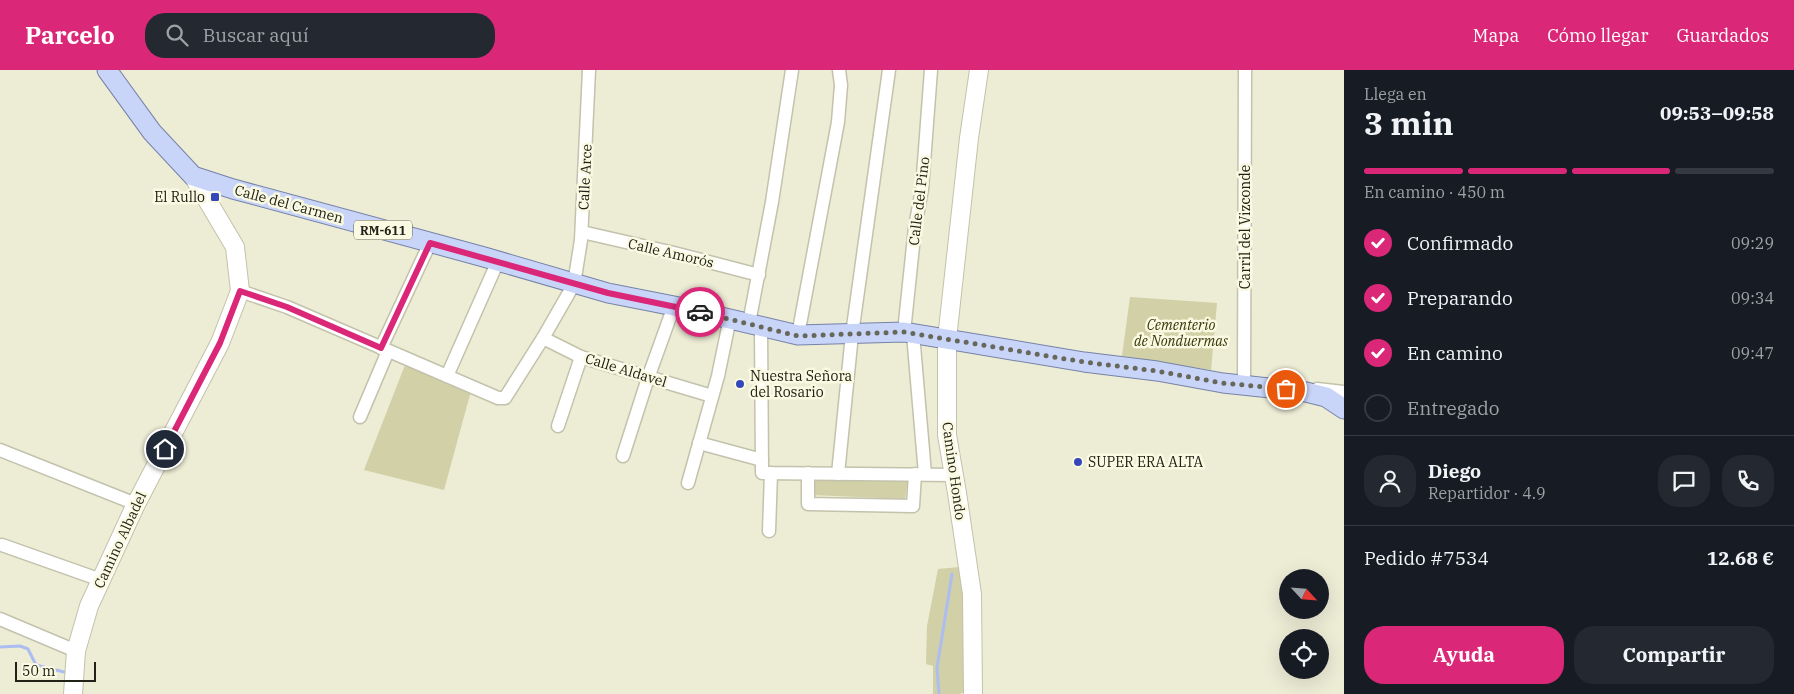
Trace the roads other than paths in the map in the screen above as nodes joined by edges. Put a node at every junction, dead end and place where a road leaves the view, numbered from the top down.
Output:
1 (107, 70) edge
2 (589, 70) edge
3 (792, 70) edge
4 (840, 70) edge
5 (889, 70) edge
6 (931, 70) edge
7 (979, 70) edge
8 (1245, 70) edge
9 (193, 176) junction
10 (582, 232) junction
11 (430, 243) junction
12 (498, 261) junction
13 (759, 274) junction
14 (574, 284) junction
15 (240, 291) junction
16 (674, 306) junction
17 (730, 318) junction
18 (755, 325) junction
19 (909, 333) junction
20 (852, 334) junction
21 (798, 336) junction
22 (542, 338) junction
23 (947, 339) junction
24 (385, 349) junction
25 (581, 356) junction
26 (447, 376) junction
27 (648, 378) junction
28 (1244, 385) junction
29 (1306, 392) junction
30 (1344, 392) edge
31 (712, 396) junction
32 (1344, 409) edge
33 (360, 417) dead end
34 (558, 426) dead end
35 (699, 443) junction
36 (0, 450) edge
37 (623, 456) dead end
38 (762, 460) junction
39 (771, 473) junction
40 (808, 473) junction
41 (838, 474) junction
42 (920, 474) junction
43 (954, 475) junction
44 (688, 483) dead end
45 (136, 504) junction
46 (770, 531) dead end
47 (2, 545) dead end
48 (101, 580) junction
49 (0, 619) edge
50 (76, 651) junction
51 (73, 694) edge
52 (973, 694) edge

1 - 9 main road, Calle del Carmen / RM-611
2 - 10 street, Calle Arce
3 - 13 street
4 - 21 street
5 - 20 street
6 - 19 street, Calle del Pino
7 - 23 main road, Camino Hondo
8 - 28 street, Carril del Vizconde
9 - 11 main road, Calle del Carmen / RM-611
9 - 15 main road, Camino Albadel
10 - 13 street, Calle Amorós
10 - 14 street, Calle Arce
11 - 12 main road, Calle del Carmen / RM-611
11 - 24 street
12 - 14 main road, Calle del Carmen / RM-611
12 - 26 street
13 - 18 street
14 - 16 main road, RM-611
14 - 22 street
15 - 24 street
15 - 45 main road, Camino Albadel
16 - 17 main road, RM-611
16 - 27 street
17 - 18 main road, RM-611
17 - 31 street
18 - 21 main road, RM-611
18 - 38 street
19 - 20 main road, RM-611
19 - 23 main road, RM-611
19 - 42 street, Calle del Pino
20 - 21 main road, RM-611
20 - 41 street
22 - 25 street, Calle Aldavel
22 - 26 street
23 - 28 main road, RM-611
23 - 43 main road, Camino Hondo
24 - 26 street
24 - 33 street
25 - 27 street, Calle Aldavel
25 - 34 street
27 - 31 street, Calle Aldavel
27 - 37 street
28 - 29 main road, RM-611
29 - 30 street
29 - 32 main road, RM-611
31 - 35 street
35 - 38 street
35 - 44 street
36 - 45 street
38 - 39 street
39 - 40 street
39 - 46 street
40 - 41 street
40 - 42 street, Calle del Pino
41 - 42 street
42 - 43 street
43 - 52 main road, Camino Hondo
45 - 48 main road, Camino Albadel
47 - 48 street
48 - 50 main road, Camino Albadel
49 - 50 street
50 - 51 main road, Camino Albadel

